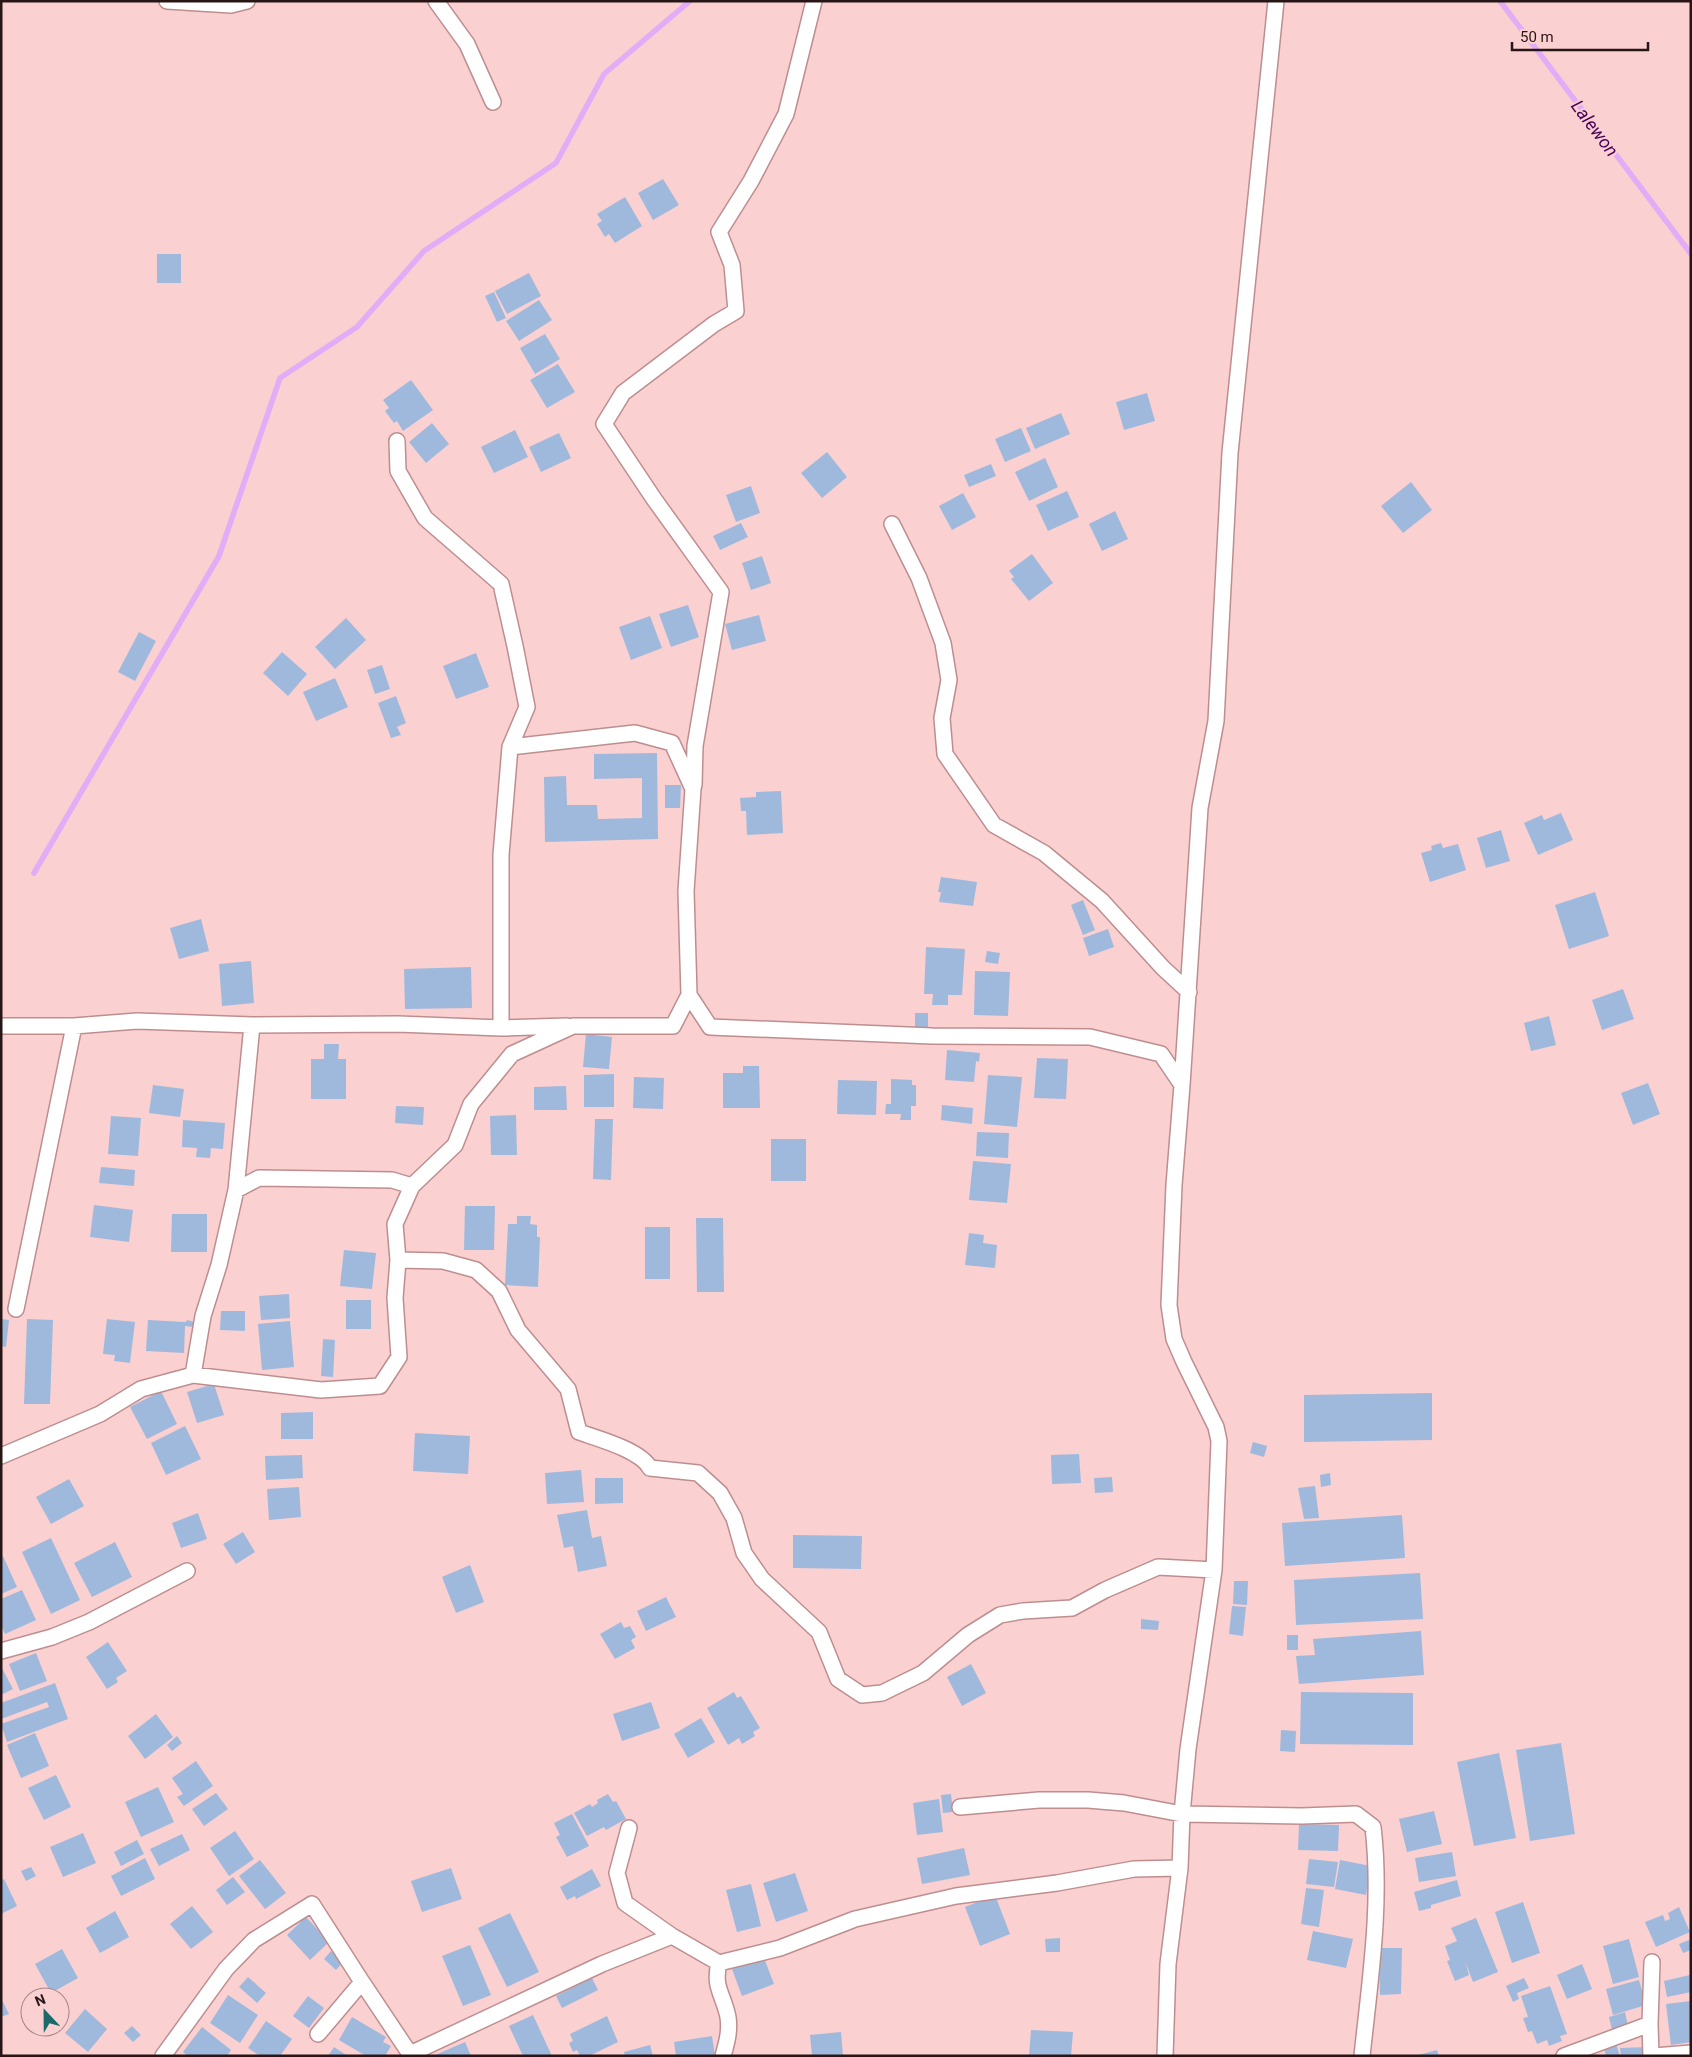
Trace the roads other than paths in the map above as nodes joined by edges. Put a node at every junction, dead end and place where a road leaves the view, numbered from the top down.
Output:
1 (167, 1) edge
2 (247, 1) edge
3 (436, 1) edge
4 (814, 1) edge
5 (1276, 1) edge
6 (493, 102) dead end
7 (397, 441) dead end
8 (892, 524) dead end
9 (510, 747) junction
10 (694, 788) junction
11 (1189, 992) junction
12 (689, 995) junction
13 (252, 1025) junction
14 (1, 1026) edge
15 (74, 1026) junction
16 (573, 1026) junction
17 (501, 1028) junction
18 (1182, 1084) junction
19 (412, 1186) junction
20 (236, 1190) junction
21 (398, 1260) junction
22 (16, 1309) dead end
23 (193, 1375) junction
24 (1, 1456) edge
25 (1214, 1570) junction
26 (187, 1571) dead end
27 (1, 1651) edge
28 (960, 1807) dead end
29 (1182, 1814) junction
30 (629, 1828) dead end
31 (1180, 1868) junction
32 (672, 1936) junction
33 (719, 1962) junction
34 (1652, 1962) dead end
35 (362, 1982) junction
36 (1650, 2024) junction
37 (318, 2034) dead end
38 (1691, 2053) edge
39 (163, 2056) edge
40 (723, 2056) edge
41 (1165, 2056) edge
42 (1362, 2056) edge
43 (1564, 2056) edge
44 (1653, 2056) edge

1 - 2 street
3 - 6 street
4 - 10 street
5 - 11 street
7 - 9 street
8 - 11 street
9 - 10 street
9 - 17 street
10 - 12 street
11 - 18 street
12 - 16 street
12 - 18 street
13 - 15 street
13 - 17 street
13 - 20 street
14 - 15 street
15 - 22 street
16 - 17 street
16 - 19 street
18 - 25 street
19 - 20 street
19 - 21 street
20 - 23 street
21 - 23 street
21 - 25 street
23 - 24 street
25 - 29 street
26 - 27 street
28 - 29 street
29 - 31 street
29 - 42 street
30 - 32 street
31 - 33 street
31 - 41 street
32 - 33 street
32 - 35 street
33 - 40 street
34 - 36 street
35 - 37 street
35 - 39 street
36 - 43 street
36 - 44 street
38 - 44 street

